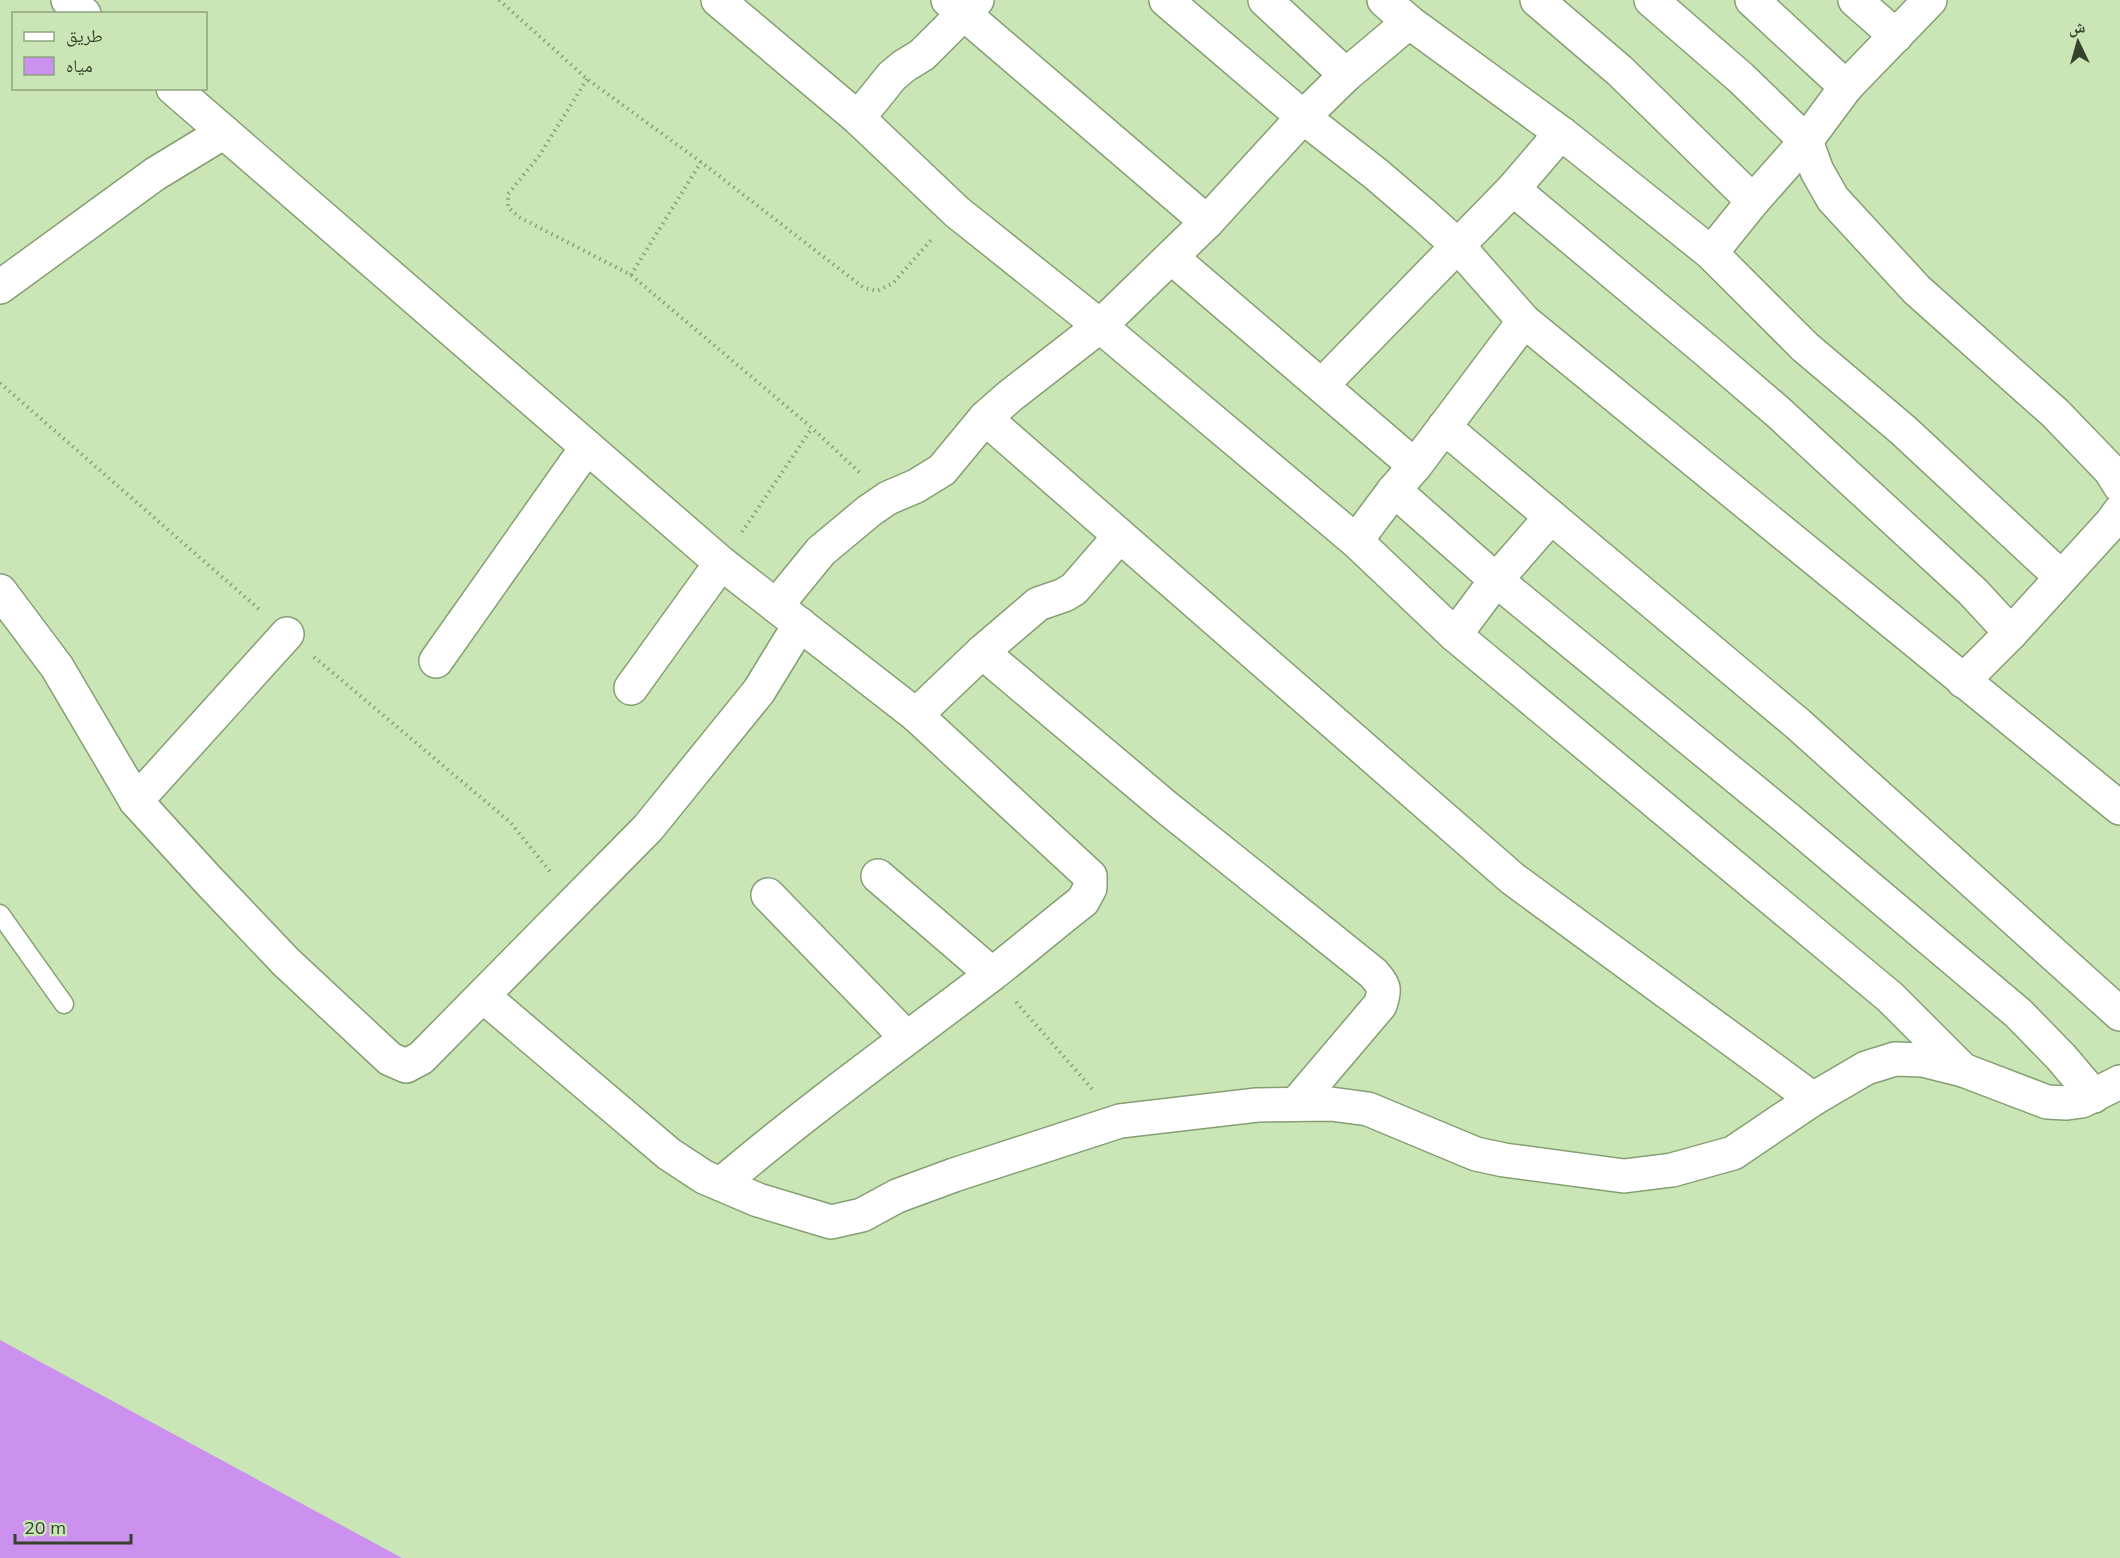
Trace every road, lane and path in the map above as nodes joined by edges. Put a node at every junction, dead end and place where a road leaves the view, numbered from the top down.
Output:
1 (68, 0) edge
2 (499, 0) edge
3 (718, 0) edge
4 (1166, 0) edge
5 (1265, 0) edge
6 (1384, 0) edge
7 (1537, 0) edge
8 (1651, 0) edge
9 (1752, 0) edge
10 (1855, 0) edge
11 (1930, 0) edge
12 (963, 4) edge
13 (82, 12) edge
14 (1409, 21) junction
15 (1896, 36) junction
16 (1346, 75) junction
17 (587, 79) junction
18 (1846, 87) junction
19 (175, 90) edge
20 (1303, 117) junction
21 (858, 118) junction
22 (224, 132) junction
23 (1561, 133) junction
24 (1806, 141) junction
25 (701, 162) junction
26 (1513, 189) junction
27 (1753, 201) junction
28 (957, 212) junction
29 (1207, 222) junction
30 (1458, 246) junction
31 (1711, 253) junction
32 (1171, 257) junction
33 (631, 275) junction
34 (0, 287) edge
35 (1524, 321) junction
36 (1100, 326) junction
37 (0, 383) edge
38 (1322, 385) junction
39 (985, 418) junction
40 (1444, 427) junction
41 (812, 428) junction
42 (587, 447) junction
43 (1405, 478) junction
44 (2120, 486) edge
45 (888, 498) junction
46 (2120, 511) edge
47 (1551, 517) junction
48 (1119, 537) junction
49 (1356, 541) junction
50 (722, 563) junction
51 (2061, 577) junction
52 (1496, 580) junction
53 (0, 591) edge
54 (788, 615) junction
55 (2011, 633) junction
56 (287, 634) junction
57 (1455, 635) junction
58 (982, 652) junction
59 (436, 661) dead end
60 (1963, 681) junction
61 (631, 687) dead end
62 (916, 715) junction
63 (136, 801) junction
64 (2120, 808) edge
65 (878, 876) dead end
66 (768, 895) dead end
67 (575, 902) junction
68 (0, 914) edge
69 (992, 974) junction
70 (483, 996) junction
71 (64, 1005) dead end
72 (2120, 1014) edge
73 (906, 1037) junction
74 (1963, 1070) junction
75 (2107, 1089) edge
76 (1813, 1099) junction
77 (1296, 1104) junction
78 (1120, 1121) junction
79 (722, 1184) junction

1 - 13 street
2 - 17 path
3 - 21 street
4 - 20 street
5 - 16 street
6 - 14 street
7 - 27 street
8 - 24 street
9 - 18 street
10 - 15 street
11 - 15 street
12 - 21 street
12 - 29 street
14 - 16 street
14 - 23 street
15 - 18 street
16 - 20 street
17 - 25 path
17 - 33 path
18 - 24 street
19 - 22 street
20 - 29 street
20 - 30 street
21 - 28 street
22 - 34 street
22 - 42 street
23 - 26 street
23 - 31 street
24 - 27 street
24 - 44 street
25 - 28 path
25 - 33 path
26 - 30 street
26 - 55 street
27 - 31 street
28 - 36 street
29 - 32 street
30 - 35 street
30 - 38 street
31 - 51 street
32 - 36 street
32 - 38 street
33 - 41 path
35 - 40 street
35 - 60 street
36 - 39 street
36 - 49 street
37 - 56 path
38 - 43 street
39 - 45 street
39 - 48 street
40 - 43 street
40 - 47 street
41 - 45 path
41 - 50 path
42 - 50 street
42 - 59 street
43 - 49 street
43 - 52 street
45 - 54 street
46 - 51 street
47 - 52 street
47 - 72 street
48 - 58 street
48 - 76 street
49 - 57 street
50 - 54 street
50 - 61 street
51 - 55 street
52 - 57 street
52 - 75 street
53 - 63 street
54 - 62 street
54 - 67 street
55 - 60 street
56 - 63 street
56 - 67 path
57 - 74 street
58 - 62 street
58 - 77 street
60 - 64 street
62 - 69 street
63 - 70 street
65 - 69 street
66 - 73 street
67 - 70 street
68 - 71 lane
69 - 73 street
69 - 78 path
70 - 79 street
73 - 79 street
74 - 75 street
74 - 76 street
76 - 77 street
77 - 78 street
78 - 79 street

